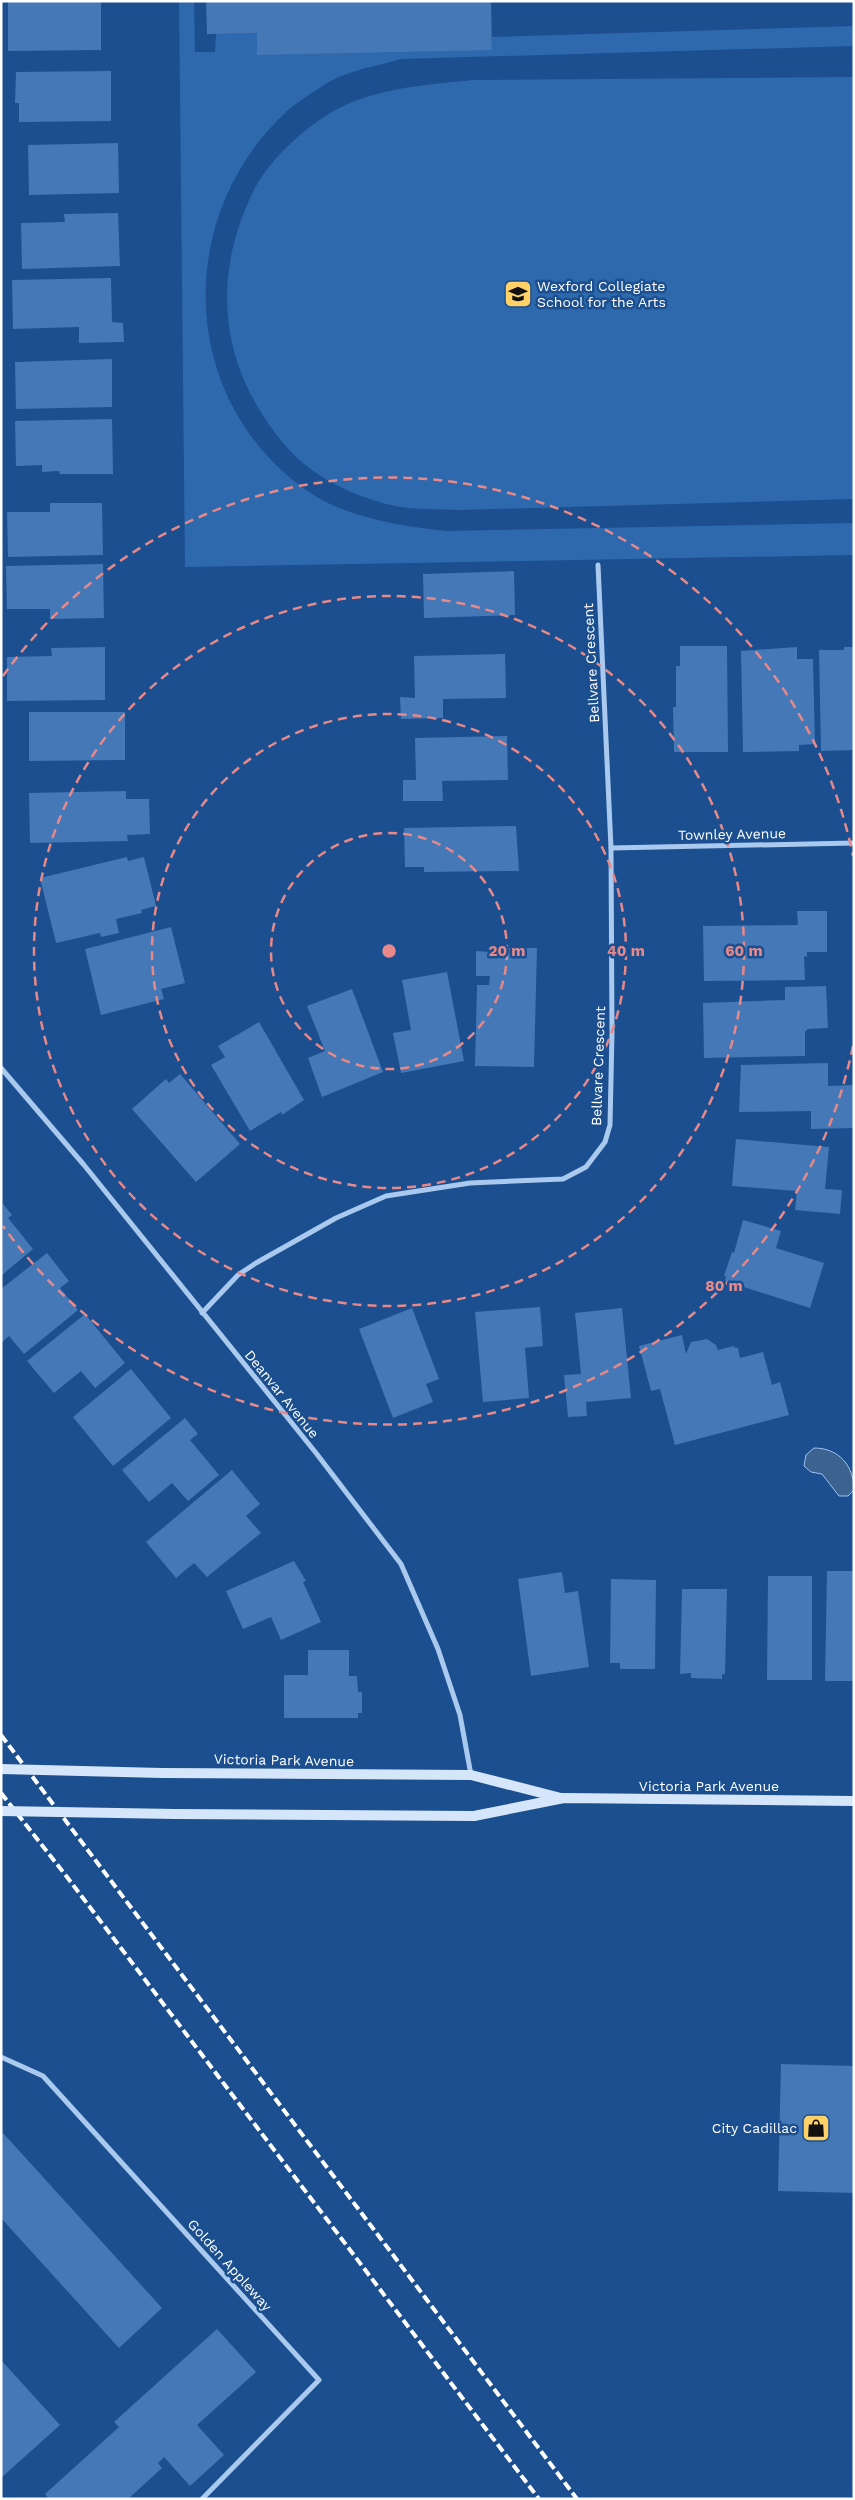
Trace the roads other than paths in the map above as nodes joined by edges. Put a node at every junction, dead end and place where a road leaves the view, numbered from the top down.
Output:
1 (598, 565) dead end
2 (854, 843) edge
3 (611, 848) junction
4 (1, 1068) edge
5 (202, 1313) junction
6 (1, 1769) edge
7 (471, 1776) junction
8 (564, 1798) junction
9 (854, 1801) edge
10 (1, 1811) edge
11 (1, 2057) edge
12 (202, 2499) edge

1 - 3 street, Bellvare Crescent
2 - 3 street, Townley Avenue
3 - 5 street, Bellvare Crescent
4 - 5 street, Deanvar Avenue
5 - 7 street, Deanvar Avenue
6 - 7 main road, Victoria Park Avenue, bridge
7 - 8 main road, Victoria Park Avenue
8 - 9 main road, Victoria Park Avenue
8 - 10 main road, Victoria Park Avenue, bridge
11 - 12 street, Golden Appleway

